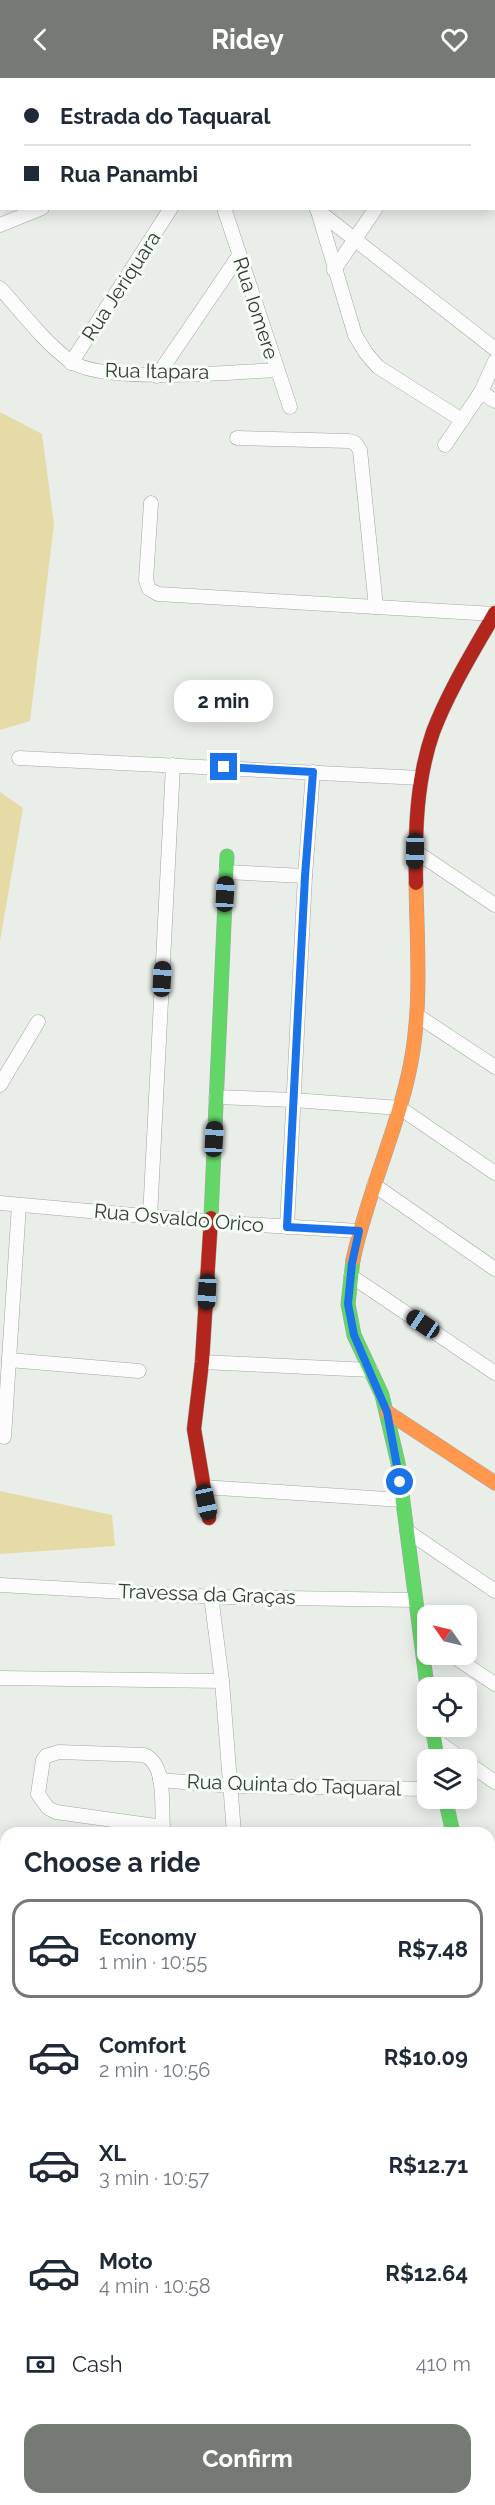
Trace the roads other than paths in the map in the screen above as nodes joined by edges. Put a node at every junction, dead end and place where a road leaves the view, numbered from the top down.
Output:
1 (37, 210) edge
2 (170, 210) edge
3 (225, 210) edge
4 (317, 210) edge
5 (318, 210) edge
6 (375, 210) edge
7 (0, 225) edge
8 (354, 238) junction
9 (238, 257) junction
10 (334, 270) junction
11 (0, 288) edge
12 (494, 348) edge
13 (495, 361) edge
14 (72, 363) junction
15 (276, 370) junction
16 (157, 376) junction
17 (482, 392) junction
18 (495, 401) edge
19 (290, 407) dead end
20 (462, 420) junction
21 (237, 438) dead end
22 (445, 445) dead end
23 (152, 503) dead end
24 (376, 607) junction
25 (494, 613) edge
26 (19, 758) dead end
27 (173, 765) junction
28 (313, 772) junction
29 (421, 778) junction
30 (415, 851) junction
31 (227, 856) dead end
32 (226, 872) junction
33 (305, 876) junction
34 (495, 905) edge
35 (418, 1016) junction
36 (38, 1022) dead end
37 (495, 1067) edge
38 (0, 1085) edge
39 (216, 1097) junction
40 (294, 1100) junction
41 (400, 1108) junction
42 (495, 1173) edge
43 (374, 1185) junction
44 (0, 1203) edge
45 (19, 1205) junction
46 (150, 1217) junction
47 (211, 1222) junction
48 (287, 1227) junction
49 (359, 1231) junction
50 (495, 1269) edge
51 (351, 1276) junction
52 (9, 1360) junction
53 (202, 1362) junction
54 (371, 1370) junction
55 (140, 1371) dead end
56 (495, 1373) edge
57 (387, 1412) junction
58 (4, 1437) dead end
59 (495, 1483) edge
60 (203, 1487) junction
61 (402, 1500) junction
62 (209, 1518) dead end
63 (407, 1532) junction
64 (0, 1586) edge
65 (495, 1591) edge
66 (211, 1596) junction
67 (415, 1599) junction
68 (417, 1608) edge
69 (466, 1665) edge
70 (0, 1678) edge
71 (222, 1681) junction
72 (495, 1684) edge
73 (437, 1737) edge
74 (451, 1749) edge
75 (477, 1770) edge
76 (160, 1780) junction
77 (495, 1782) edge
78 (231, 1786) junction
79 (417, 1789) edge
80 (448, 1809) edge
81 (145, 1827) edge
82 (163, 1827) edge
83 (234, 1827) edge
84 (452, 1827) edge

1 - 7 street
2 - 14 street, Rua Jeriquara
3 - 9 street, Rua Iomere
4 - 10 street
5 - 8 street
6 - 8 street
8 - 10 street
8 - 12 street
9 - 15 street, Rua Iomere
9 - 16 street
10 - 20 street
11 - 14 street, Rua Itapara
13 - 17 street
14 - 16 street, Rua Itapara
15 - 16 street, Rua Itapara
15 - 19 street, Rua Iomere
17 - 18 street
17 - 20 street
20 - 22 street
21 - 24 street
23 - 24 street
24 - 25 street
25 - 29 street
26 - 27 street
27 - 28 street
27 - 46 street
28 - 29 street
28 - 33 street
29 - 30 street
30 - 34 street
30 - 35 street
31 - 32 street
32 - 33 street
32 - 39 street
33 - 40 street
35 - 37 street
35 - 41 street
36 - 38 street
39 - 40 street
39 - 47 street
40 - 41 street
40 - 48 street
41 - 42 street
41 - 43 street
43 - 49 street
43 - 50 street
44 - 45 street, Rua Osvaldo Orico
45 - 46 street, Rua Osvaldo Orico
45 - 52 street
46 - 47 street, Rua Osvaldo Orico
47 - 48 street, Rua Osvaldo Orico
47 - 53 street
48 - 49 street, Rua Osvaldo Orico
49 - 51 street
51 - 54 street
51 - 56 street
52 - 55 street
52 - 58 street
53 - 54 street
53 - 60 street
54 - 57 street
57 - 59 street
57 - 61 street
60 - 61 street
60 - 62 street
61 - 63 street
63 - 65 street
63 - 67 street
64 - 66 street, Travessa da Graças
66 - 67 street, Travessa da Graças
66 - 71 street
67 - 68 street
69 - 72 street
70 - 71 street
71 - 78 street
73 - 74 street
75 - 77 street
76 - 78 street, Rua Quinta do Taquaral
76 - 81 street
76 - 82 street
78 - 79 street, Rua Quinta do Taquaral
78 - 83 street
80 - 84 street

